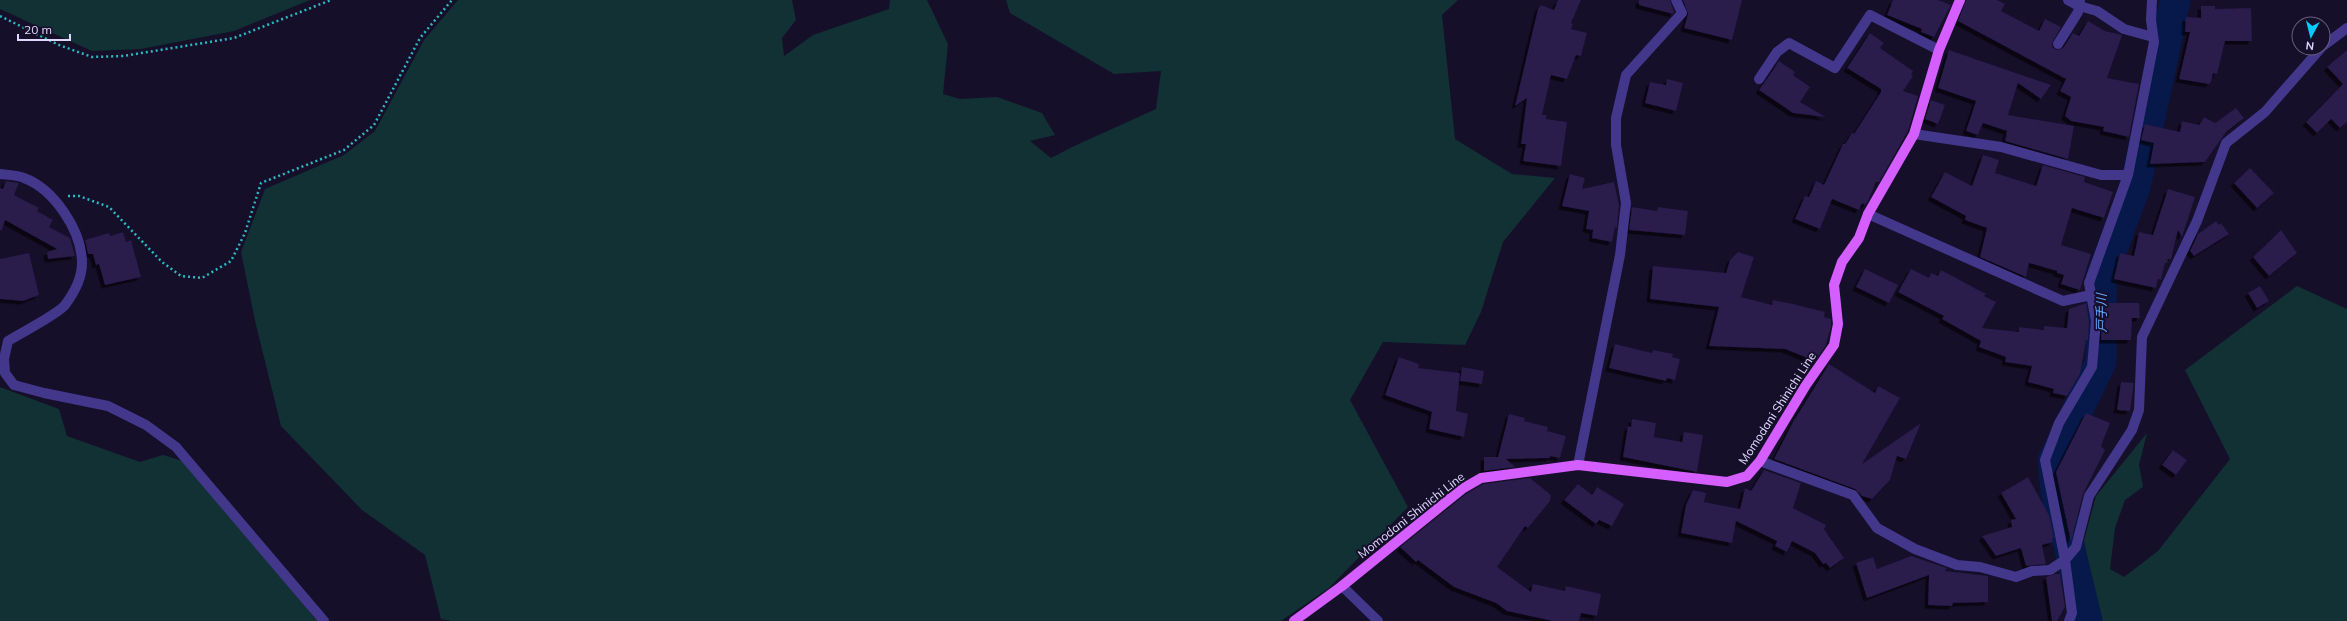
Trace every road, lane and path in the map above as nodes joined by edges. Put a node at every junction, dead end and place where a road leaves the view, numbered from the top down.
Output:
1 (331, 0) edge
2 (452, 0) edge
3 (1676, 0) edge
4 (1960, 0) edge
5 (2068, 0) edge
6 (2152, 0) edge
7 (2079, 3) edge
8 (0, 16) edge
9 (2347, 28) edge
10 (2153, 37) junction
11 (2331, 40) edge
12 (2058, 44) dead end
13 (1939, 50) junction
14 (2314, 56) edge
15 (1759, 79) dead end
16 (1914, 134) junction
17 (0, 174) edge
18 (2128, 175) junction
19 (62, 191) dead end
20 (1868, 214) junction
21 (2091, 295) junction
22 (1760, 461) junction
23 (1578, 465) junction
24 (2065, 560) junction
25 (1342, 586) junction
26 (2073, 618) edge
27 (324, 621) edge
28 (1294, 621) edge
29 (1378, 621) edge

1 - 8 path
2 - 19 path
3 - 23 street
4 - 13 main road, Momodani Shinichi Line
5 - 7 street
6 - 10 street
7 - 10 street
7 - 12 street
9 - 11 street
10 - 18 street
13 - 15 street
13 - 16 main road, Momodani Shinichi Line
14 - 24 street
16 - 18 street
16 - 20 main road, Momodani Shinichi Line
17 - 27 street
18 - 21 street
20 - 21 street
20 - 22 main road, Momodani Shinichi Line
21 - 24 street
22 - 23 main road, Momodani Shinichi Line
22 - 24 street
23 - 25 main road, Momodani Shinichi Line
24 - 26 street
25 - 28 main road, Momodani Shinichi Line
25 - 29 street

